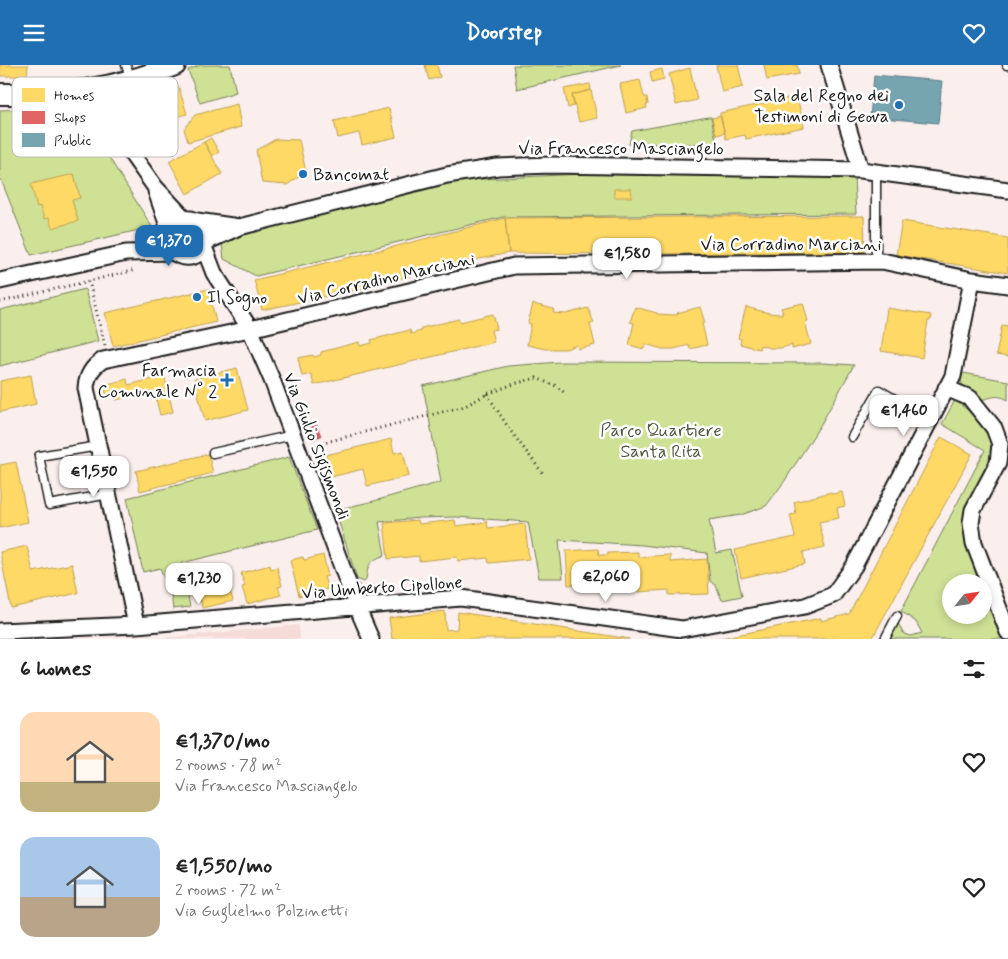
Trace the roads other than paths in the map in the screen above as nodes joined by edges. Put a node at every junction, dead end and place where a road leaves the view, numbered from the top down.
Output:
1 (175, 65) edge
2 (829, 65) edge
3 (128, 72) edge
4 (134, 157) edge
5 (868, 171) junction
6 (155, 187) junction
7 (1008, 190) edge
8 (190, 219) junction
9 (239, 227) junction
10 (168, 232) junction
11 (205, 245) junction
12 (126, 253) junction
13 (179, 255) junction
14 (876, 261) junction
15 (214, 273) junction
16 (0, 281) edge
17 (972, 281) junction
18 (1008, 285) edge
19 (250, 329) junction
20 (946, 388) junction
21 (929, 421) junction
22 (293, 435) junction
23 (852, 437) dead end
24 (98, 446) junction
25 (213, 453) dead end
26 (108, 494) junction
27 (357, 607) junction
28 (897, 616) dead end
29 (136, 625) junction
30 (0, 631) edge
31 (1008, 632) edge
32 (371, 639) edge
33 (885, 639) edge

1 - 3 main road
2 - 5 street
4 - 6 street
5 - 7 street, Via Francesco Masciangelo
5 - 9 street, Via Francesco Masciangelo
5 - 14 lane
6 - 8 street
6 - 10 street
8 - 9 street, Via Francesco Masciangelo
8 - 10 street
8 - 11 street
9 - 11 street, Via Francesco Masciangelo
10 - 12 street
10 - 13 street
11 - 13 street
11 - 15 street, Via Giulio Sigismondi
12 - 13 street
12 - 16 street
13 - 15 street, Via Giulio Sigismondi
14 - 17 street, Via Corradino Marciani
14 - 19 street, Via Corradino Marciani
15 - 19 street, Via Giulio Sigismondi
17 - 18 street, Via Corradino Marciani
17 - 20 street, Via Umberto Cipollone
19 - 22 street, Via Giulio Sigismondi
19 - 24 street, Via Corradino Marciani
20 - 21 street, Via Umberto Cipollone
20 - 31 street
21 - 23 lane
21 - 27 street, Via Umberto Cipollone
22 - 25 lane
22 - 27 street, Via Giulio Sigismondi
24 - 26 street
24 - 26 lane
26 - 29 street
27 - 29 street, Via Umberto Cipollone
27 - 32 street, Via Giulio Sigismondi
28 - 33 lane
29 - 30 street, Via Umberto Cipollone

